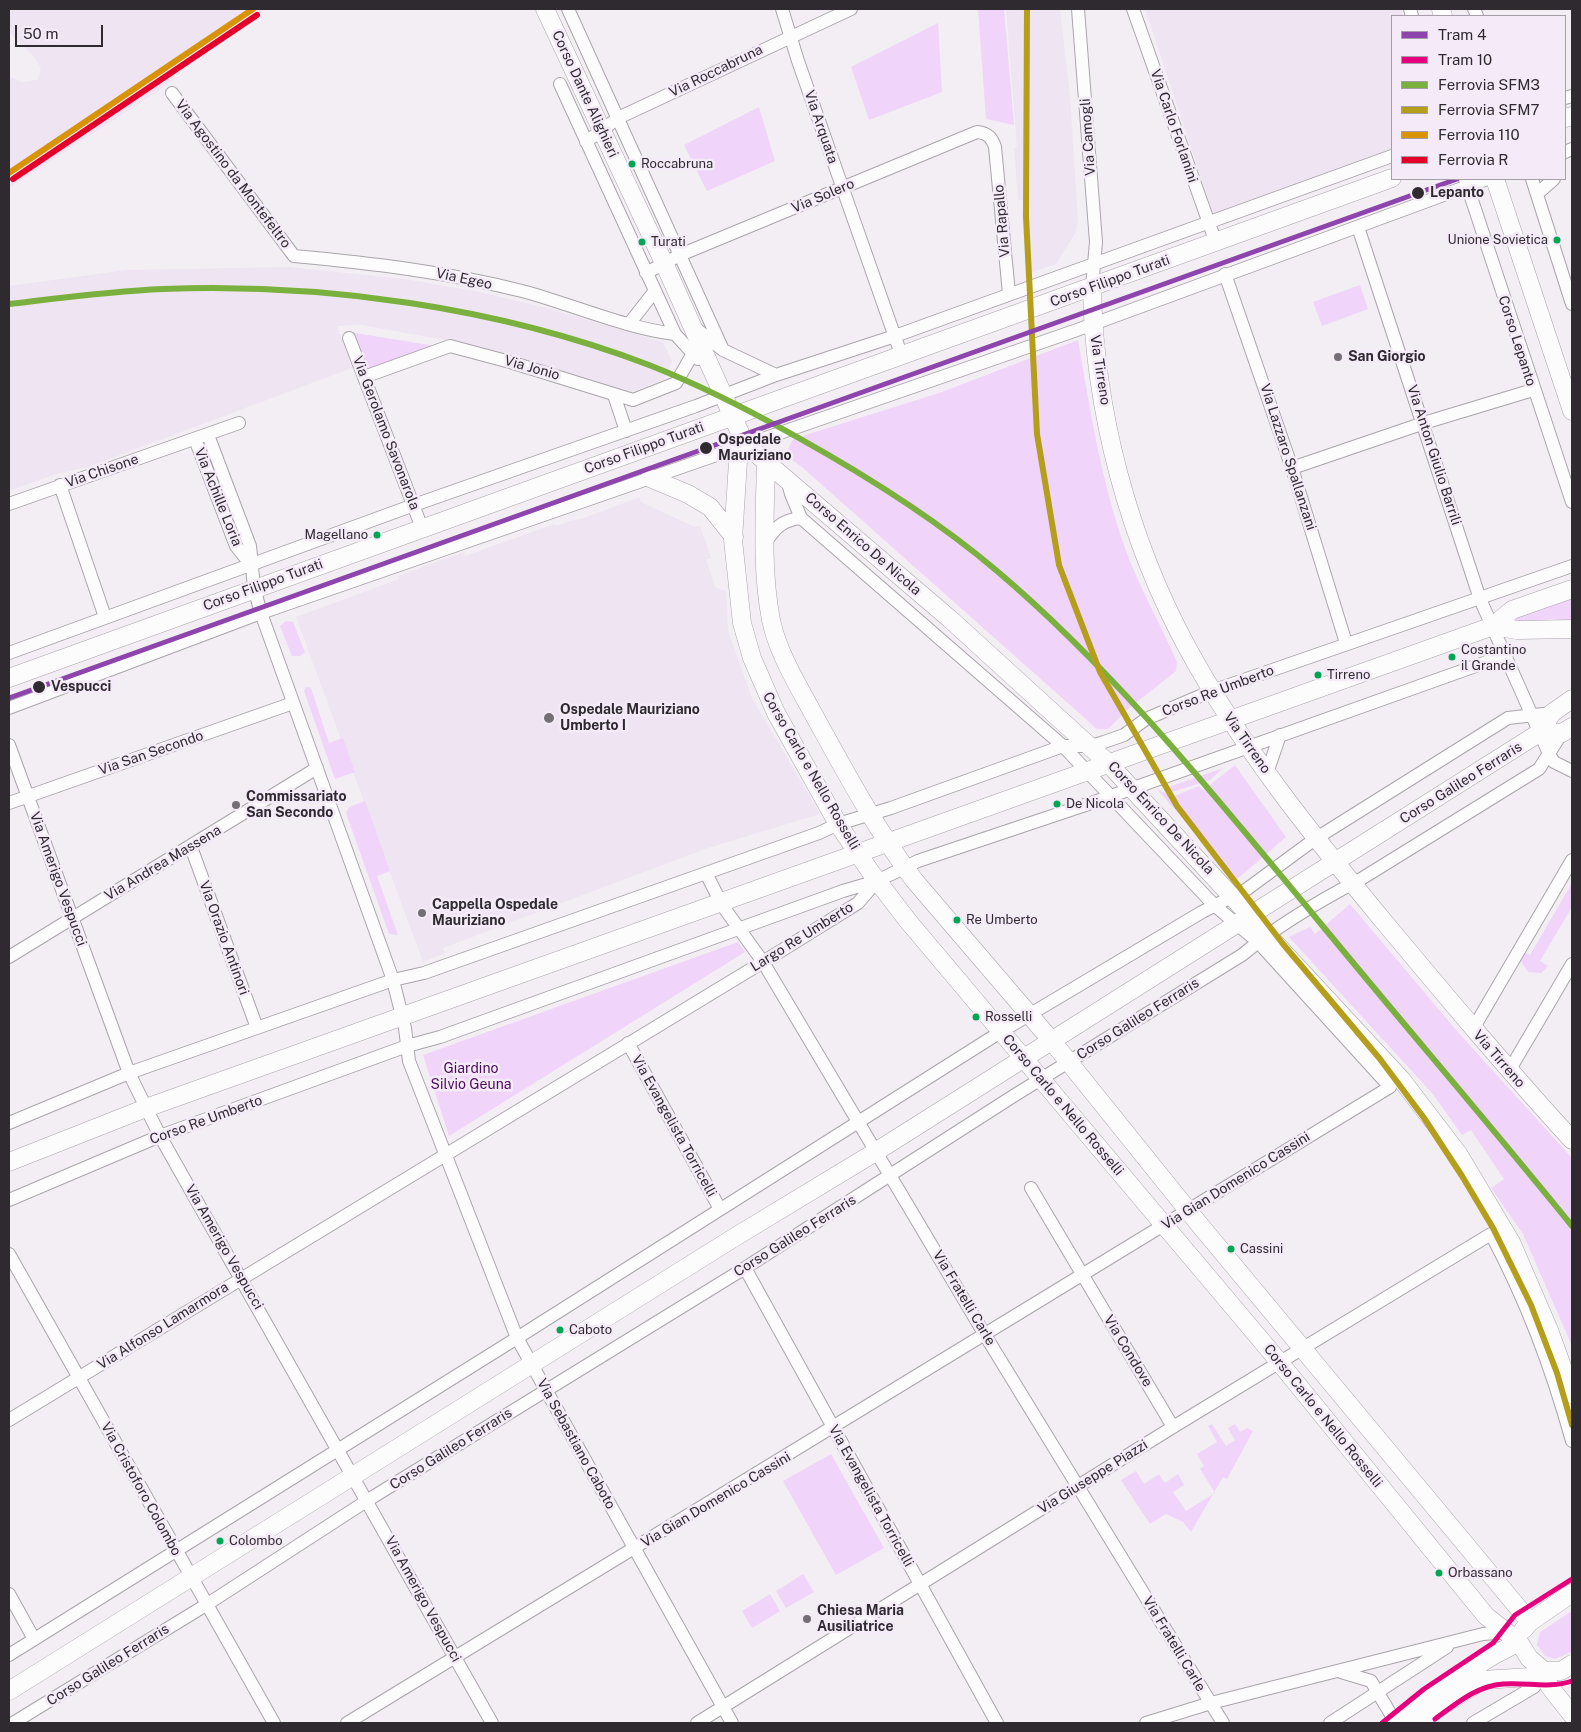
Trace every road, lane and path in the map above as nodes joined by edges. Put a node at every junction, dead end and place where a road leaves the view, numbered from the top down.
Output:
1 (545, 9) edge
2 (568, 9) edge
3 (782, 9) edge
4 (851, 9) edge
5 (1133, 9) edge
6 (1078, 10) edge
7 (790, 37) junction
8 (560, 84) dead end
9 (172, 93) dead end
10 (618, 118) junction
11 (602, 130) junction
12 (586, 142) junction
13 (995, 147) joint
14 (1391, 156) edge
15 (1391, 178) edge
16 (1480, 180) edge
17 (1495, 180) edge
18 (1532, 180) edge
19 (1553, 180) edge
20 (1466, 182) edge
21 (842, 188) junction
22 (1537, 194) junction
23 (1207, 222) junction
24 (1358, 227) junction
25 (1216, 243) junction
26 (294, 256) joint
27 (680, 256) junction
28 (1094, 262) junction
29 (664, 263) junction
30 (646, 272) junction
31 (1225, 274) junction
32 (1092, 287) junction
33 (654, 292) junction
34 (1008, 294) junction
35 (1572, 304) edge
36 (1093, 323) junction
37 (629, 324) junction
38 (712, 325) junction
39 (693, 326) junction
40 (674, 334) junction
41 (895, 336) junction
42 (349, 338) dead end
43 (712, 341) junction
44 (723, 350) junction
45 (692, 354) junction
46 (902, 357) junction
47 (712, 369) junction
48 (776, 375) junction
49 (364, 377) junction
50 (1533, 390) junction
51 (614, 395) junction
52 (724, 395) junction
53 (1572, 411) edge
54 (734, 416) junction
55 (239, 423) dead end
56 (1424, 423) junction
57 (626, 431) junction
58 (208, 435) junction
59 (195, 439) junction
60 (745, 444) junction
61 (766, 461) junction
62 (1292, 468) junction
63 (650, 478) junction
64 (787, 478) junction
65 (60, 486) junction
66 (1572, 502) edge
67 (9, 504) edge
68 (414, 505) junction
69 (801, 518) junction
70 (422, 528) junction
71 (734, 536) junction
72 (765, 543) junction
73 (251, 565) junction
74 (1572, 566) edge
75 (254, 588) junction
76 (1572, 589) edge
77 (1480, 599) junction
78 (261, 613) junction
79 (105, 617) junction
80 (1493, 626) junction
81 (1572, 629) edge
82 (1346, 642) junction
83 (9, 653) edge
84 (1503, 654) junction
85 (9, 678) edge
86 (1212, 691) junction
87 (1572, 699) edge
88 (293, 703) junction
89 (9, 708) edge
90 (1552, 714) junction
91 (1531, 716) junction
92 (1229, 719) junction
93 (1567, 730) edge
94 (1539, 733) junction
95 (1280, 735) junction
96 (9, 745) edge
97 (1063, 746) junction
98 (1091, 746) junction
99 (1248, 747) junction
100 (1549, 754) junction
101 (1110, 764) junction
102 (317, 768) junction
103 (1571, 770) edge
104 (1088, 771) junction
105 (1267, 773) junction
106 (1133, 788) junction
107 (28, 796) junction
108 (1112, 796) junction
109 (9, 803) edge
110 (870, 814) junction
111 (838, 824) junction
112 (1315, 838) junction
113 (888, 843) junction
114 (191, 847) junction
115 (858, 854) junction
116 (1572, 860) edge
117 (1334, 862) junction
118 (904, 867) junction
119 (706, 873) junction
120 (877, 881) junction
121 (1352, 884) junction
122 (1234, 896) junction
123 (721, 903) junction
124 (1214, 905) junction
125 (72, 917) junction
126 (1244, 920) junction
127 (740, 930) junction
128 (1263, 938) junction
129 (9, 957) edge
130 (762, 962) junction
131 (1572, 964) edge
132 (393, 980) junction
133 (1030, 1015) junction
134 (402, 1016) junction
135 (257, 1028) junction
136 (1473, 1029) junction
137 (1002, 1031) junction
138 (1051, 1040) junction
139 (628, 1043) junction
140 (407, 1046) junction
141 (1024, 1058) junction
142 (1069, 1062) junction
143 (1509, 1071) junction
144 (129, 1074) junction
145 (1041, 1079) junction
146 (1390, 1087) joint
147 (146, 1108) junction
148 (860, 1123) junction
149 (9, 1124) edge
150 (160, 1136) junction
151 (1572, 1140) edge
152 (877, 1151) junction
153 (445, 1154) junction
154 (9, 1160) edge
155 (891, 1175) junction
156 (1031, 1188) dead end
157 (9, 1200) edge
158 (720, 1209) junction
159 (1188, 1211) junction
160 (1163, 1226) junction
161 (9, 1254) edge
162 (745, 1268) junction
163 (1083, 1276) junction
164 (241, 1278) junction
165 (985, 1335) junction
166 (516, 1338) junction
167 (1304, 1349) junction
168 (1280, 1363) junction
169 (531, 1365) junction
170 (78, 1378) junction
171 (546, 1390) junction
172 (1572, 1394) edge
173 (9, 1420) edge
174 (1173, 1426) junction
175 (833, 1428) junction
176 (1572, 1440) edge
177 (338, 1448) junction
178 (354, 1476) junction
179 (1078, 1486) junction
180 (368, 1500) junction
181 (635, 1549) junction
182 (176, 1550) junction
183 (190, 1577) junction
184 (920, 1584) junction
185 (9, 1594) edge
186 (1568, 1598) edge
187 (206, 1605) junction
188 (1512, 1630) junction
189 (34, 1638) junction
190 (1453, 1643) junction
191 (9, 1655) edge
192 (455, 1657) junction
193 (1572, 1664) edge
194 (1339, 1671) junction
195 (1541, 1676) junction
196 (9, 1691) edge
197 (1379, 1693) junction
198 (1211, 1704) junction
199 (723, 1707) junction
200 (1572, 1714) edge
201 (13, 1723) edge
202 (274, 1723) edge
203 (348, 1723) edge
204 (492, 1723) edge
205 (698, 1723) edge
206 (732, 1723) edge
207 (997, 1723) edge
208 (1146, 1723) edge
209 (1222, 1723) edge
210 (1330, 1723) edge
211 (1398, 1723) edge
212 (1408, 1723) edge
213 (1473, 1723) edge

1 - 11 main road, Corso Dante Alighieri
2 - 10 street, Corso Dante Alighieri
3 - 7 street, Via Arquata
4 - 7 street, Via Roccabruna
5 - 23 street, Via Carlo Forlanini
6 - 28 street, Via Camogli
7 - 10 street, Via Roccabruna
7 - 21 street, Via Arquata
8 - 12 street, Corso Dante Alighieri
9 - 26 street, Via Agostino da Montefeltro
10 - 11 street, Via Roccabruna
10 - 27 street, Corso Dante Alighieri
11 - 12 street, Via Roccabruna
11 - 29 main road, Corso Dante Alighieri
12 - 30 street, Corso Dante Alighieri
13 - 21 street, Via Solero
13 - 34 street, Via Rapallo
14 - 23 street, Corso Filippo Turati
15 - 25 main road, Corso Filippo Turati
16 - 20 street, Corso Filippo Turati
17 - 53 main road
18 - 22 street
19 - 22 street
20 - 24 street, Corso Filippo Turati
20 - 50 street, Corso Lepanto
21 - 27 street, Via Solero
21 - 41 street, Via Arquata
22 - 35 street
23 - 25 street, Via Carlo Forlanini
23 - 28 street, Corso Filippo Turati
24 - 31 street, Corso Filippo Turati
24 - 56 street, Via Anton Giulio Barrili
25 - 32 main road, Corso Filippo Turati
26 - 37 street, Via Egeo
27 - 29 street, Via Solero
27 - 38 street, Corso Dante Alighieri
28 - 32 street, Via Tirreno
28 - 34 street, Corso Filippo Turati
29 - 30 street, Via Solero
29 - 39 main road, Corso Dante Alighieri
30 - 33 street, Corso Dante Alighieri
31 - 36 street, Corso Filippo Turati
31 - 62 street, Via Lazzaro Spallanzani
32 - 36 main road, Via Tirreno
32 - 46 main road, Corso Filippo Turati
33 - 37 street
33 - 40 street, Corso Dante Alighieri
34 - 41 street, Corso Filippo Turati
36 - 60 street, Corso Filippo Turati
36 - 86 main road, Via Tirreno
37 - 40 street, Via Egeo
38 - 43 street
38 - 44 street, Corso Dante Alighieri
39 - 43 street
39 - 47 main road, Corso Dante Alighieri
40 - 45 street, Corso Dante Alighieri
41 - 46 street, Via Arquata
41 - 48 street, Corso Filippo Turati
42 - 49 street, Via Gerolamo Savonarola
43 - 44 street
43 - 47 street
44 - 48 street
45 - 47 street, Corso Dante Alighieri
45 - 51 street, Via Jonio
46 - 54 main road, Corso Filippo Turati
47 - 52 main road, Corso Dante Alighieri
48 - 52 street, Corso Filippo Turati
49 - 51 street, Via Jonio
49 - 68 street, Via Gerolamo Savonarola
50 - 56 street
50 - 66 street, Corso Lepanto
51 - 57 street
52 - 54 main road, Corso Dante Alighieri
52 - 57 street, Corso Filippo Turati
54 - 60 main road
54 - 70 main road, Corso Filippo Turati
55 - 58 street, Via Achille Loria
56 - 62 street
56 - 77 street, Via Anton Giulio Barrili
57 - 68 street, Corso Filippo Turati
58 - 59 street, Via Achille Loria
58 - 73 street, Via Achille Loria
59 - 65 street, Via Chisone
59 - 73 street, Via Achille Loria
60 - 61 main road
60 - 63 street, Corso Filippo Turati
60 - 71 main road, Corso Carlo e Nello Rosselli
61 - 64 main road, Corso Enrico De Nicola
61 - 72 main road, Corso Carlo e Nello Rosselli
62 - 82 street, Via Lazzaro Spallanzani
63 - 71 main road
63 - 78 street, Corso Filippo Turati
64 - 69 street, Corso Enrico De Nicola
64 - 98 main road, Corso Enrico De Nicola
65 - 67 street, Via Chisone
65 - 79 street
68 - 70 street, Via Gerolamo Savonarola
68 - 73 street, Corso Filippo Turati
69 - 72 street, Corso Enrico De Nicola
69 - 97 street, Corso Enrico De Nicola
70 - 75 main road, Corso Filippo Turati
71 - 111 main road, Corso Carlo e Nello Rosselli
72 - 110 main road, Corso Carlo e Nello Rosselli
73 - 75 street, Via Achille Loria
73 - 79 street, Corso Filippo Turati
74 - 77 street, Corso Re Umberto
75 - 78 street, Via Achille Loria
75 - 85 main road, Corso Filippo Turati
76 - 80 main road
77 - 80 street, Via Anton Giulio Barrili
77 - 82 street, Corso Re Umberto
78 - 88 street, Via Achille Loria
78 - 89 street, Corso Filippo Turati
79 - 83 street, Corso Filippo Turati
80 - 81 main road
80 - 84 street, Via Anton Giulio Barrili
80 - 92 main road
82 - 86 street, Corso Re Umberto
84 - 91 street, Via Anton Giulio Barrili
84 - 95 street
86 - 92 main road, Via Tirreno
86 - 98 street, Corso Re Umberto
87 - 90 main road
88 - 102 street, Via Achille Loria
88 - 107 street, Via San Secondo
90 - 91 street
90 - 94 main road
91 - 94 street, Via Anton Giulio Barrili
91 - 112 street
92 - 99 main road, Via Tirreno
92 - 101 main road
93 - 94 main road
93 - 100 street, Corso Galileo Ferraris
94 - 100 street, Via Anton Giulio Barrili
94 - 117 main road, Corso Galileo Ferraris
95 - 99 street
95 - 105 street
96 - 107 street, Via Amerigo Vespucci
97 - 98 street, Corso Re Umberto
97 - 104 street, Corso Enrico De Nicola
97 - 110 street, Corso Re Umberto
98 - 101 main road, Corso Enrico De Nicola
99 - 105 main road, Via Tirreno
99 - 106 street
100 - 103 street
100 - 121 street, Corso Galileo Ferraris
101 - 104 main road
101 - 106 main road, Corso Enrico De Nicola
102 - 114 street, Via Andrea Massena
102 - 132 street, Via Achille Loria
104 - 108 street, Corso Enrico De Nicola
104 - 113 main road
105 - 112 main road, Via Tirreno
106 - 108 street
106 - 122 main road, Corso Enrico De Nicola
107 - 109 street, Via San Secondo
107 - 125 street, Via Amerigo Vespucci
108 - 118 street
108 - 124 street, Corso Enrico De Nicola
110 - 111 street, Corso Re Umberto
110 - 113 main road, Corso Carlo e Nello Rosselli
111 - 115 main road, Corso Carlo e Nello Rosselli
111 - 119 street
112 - 117 main road, Via Tirreno
112 - 122 street
113 - 115 main road
113 - 118 main road, Corso Carlo e Nello Rosselli
114 - 125 street, Via Andrea Massena
114 - 135 street, Via Orazio Antinori
115 - 120 main road, Corso Carlo e Nello Rosselli
115 - 123 main road
116 - 136 street
117 - 121 main road, Via Tirreno
117 - 126 main road, Corso Galileo Ferraris
118 - 120 street
118 - 133 main road, Corso Carlo e Nello Rosselli
119 - 123 street, Via Fratelli Carle
119 - 132 street
120 - 127 street, Largo Re Umberto
120 - 130 street, Largo Re Umberto
120 - 137 main road, Corso Carlo e Nello Rosselli
121 - 128 street, Corso Galileo Ferraris
121 - 136 main road, Via Tirreno
122 - 124 street
122 - 126 main road, Corso Enrico De Nicola
123 - 127 street, Via Fratelli Carle
123 - 134 main road
124 - 126 street, Corso Enrico De Nicola
124 - 133 street
125 - 129 street, Via Andrea Massena
125 - 144 street, Via Amerigo Vespucci
126 - 128 main road, Corso Enrico De Nicola
126 - 138 main road, Corso Galileo Ferraris
127 - 130 street, Via Fratelli Carle
127 - 140 street, Largo Re Umberto
128 - 142 street, Corso Galileo Ferraris
128 - 146 street, Corso Enrico De Nicola
128 - 172 main road, Corso Enrico De Nicola
130 - 139 street, Largo Re Umberto
130 - 148 street, Via Fratelli Carle
131 - 143 street
132 - 134 street
132 - 135 street
133 - 137 street
133 - 138 main road, Corso Carlo e Nello Rosselli
134 - 140 street
134 - 147 main road
135 - 144 street
136 - 143 main road, Via Tirreno
137 - 141 main road, Corso Carlo e Nello Rosselli
137 - 148 street
138 - 141 main road, Corso Galileo Ferraris
138 - 142 main road, Corso Carlo e Nello Rosselli
139 - 153 street, Largo Re Umberto
139 - 158 street, Via Evangelista Torricelli
140 - 150 street, Corso Re Umberto
140 - 153 street
141 - 145 main road, Corso Carlo e Nello Rosselli
141 - 152 main road, Corso Galileo Ferraris
142 - 145 street, Corso Galileo Ferraris
142 - 159 main road, Corso Carlo e Nello Rosselli
143 - 151 main road, Via Tirreno
144 - 147 street, Via Amerigo Vespucci
144 - 149 street
145 - 155 street, Corso Galileo Ferraris
145 - 160 main road, Corso Carlo e Nello Rosselli
146 - 159 street, Via Gian Domenico Cassini
147 - 150 street, Via Amerigo Vespucci
147 - 154 main road
148 - 152 street, Via Fratelli Carle
148 - 158 street
150 - 157 street, Corso Re Umberto
150 - 164 street, Via Amerigo Vespucci
152 - 155 street, Via Fratelli Carle
152 - 169 main road, Corso Galileo Ferraris
153 - 164 street, Via Alfonso Lamarmora
153 - 166 street, Via Sebastiano Caboto
155 - 162 street, Corso Galileo Ferraris
155 - 165 street, Via Fratelli Carle
156 - 163 street
158 - 166 street
159 - 160 street, Via Gian Domenico Cassini
159 - 167 main road, Corso Carlo e Nello Rosselli
160 - 163 street, Via Gian Domenico Cassini
160 - 168 main road, Corso Carlo e Nello Rosselli
161 - 170 street, Via Cristoforo Colombo
162 - 171 street, Corso Galileo Ferraris
162 - 175 street, Via Evangelista Torricelli
163 - 165 street, Via Gian Domenico Cassini
163 - 174 street, Via Condove
164 - 170 street, Via Alfonso Lamarmora
164 - 177 street, Via Amerigo Vespucci
165 - 175 street, Via Gian Domenico Cassini
165 - 179 street, Via Fratelli Carle
166 - 169 street, Via Sebastiano Caboto
166 - 177 street
167 - 168 street, Via Giuseppe Piazzi
167 - 176 street, Via Giuseppe Piazzi
167 - 188 main road, Corso Carlo e Nello Rosselli
168 - 174 street, Via Giuseppe Piazzi
168 - 188 main road, Corso Carlo e Nello Rosselli
169 - 171 street, Via Sebastiano Caboto
169 - 178 main road, Corso Galileo Ferraris
170 - 173 street, Via Alfonso Lamarmora
170 - 182 street, Via Cristoforo Colombo
171 - 180 street, Corso Galileo Ferraris
171 - 181 street, Via Sebastiano Caboto
174 - 179 street, Via Giuseppe Piazzi
175 - 181 street, Via Gian Domenico Cassini
175 - 184 street, Via Evangelista Torricelli
177 - 178 street, Via Amerigo Vespucci
177 - 182 street
178 - 180 street, Via Amerigo Vespucci
178 - 183 main road, Corso Galileo Ferraris
179 - 184 street, Via Giuseppe Piazzi
179 - 198 street, Via Fratelli Carle
180 - 187 street, Corso Galileo Ferraris
180 - 192 street, Via Amerigo Vespucci
181 - 192 street, Via Gian Domenico Cassini
181 - 199 street, Via Sebastiano Caboto
182 - 183 street, Via Cristoforo Colombo
182 - 189 street
183 - 187 street, Via Cristoforo Colombo
183 - 196 main road, Corso Galileo Ferraris
184 - 199 street, Via Giuseppe Piazzi
184 - 207 street, Via Evangelista Torricelli
185 - 189 street
186 - 188 main road
187 - 201 street, Corso Galileo Ferraris
187 - 202 street, Via Cristoforo Colombo
188 - 190 street
188 - 195 main road
188 - 211 main road
189 - 191 street
190 - 194 street
190 - 197 street
192 - 203 street, Via Gian Domenico Cassini
192 - 204 street, Via Amerigo Vespucci
193 - 195 main road
194 - 197 street
194 - 198 street
195 - 200 main road
195 - 212 main road
195 - 213 street
197 - 210 street
197 - 211 street
198 - 208 street
198 - 209 street, Via Fratelli Carle
199 - 205 street, Via Giuseppe Piazzi
199 - 206 street, Via Sebastiano Caboto

